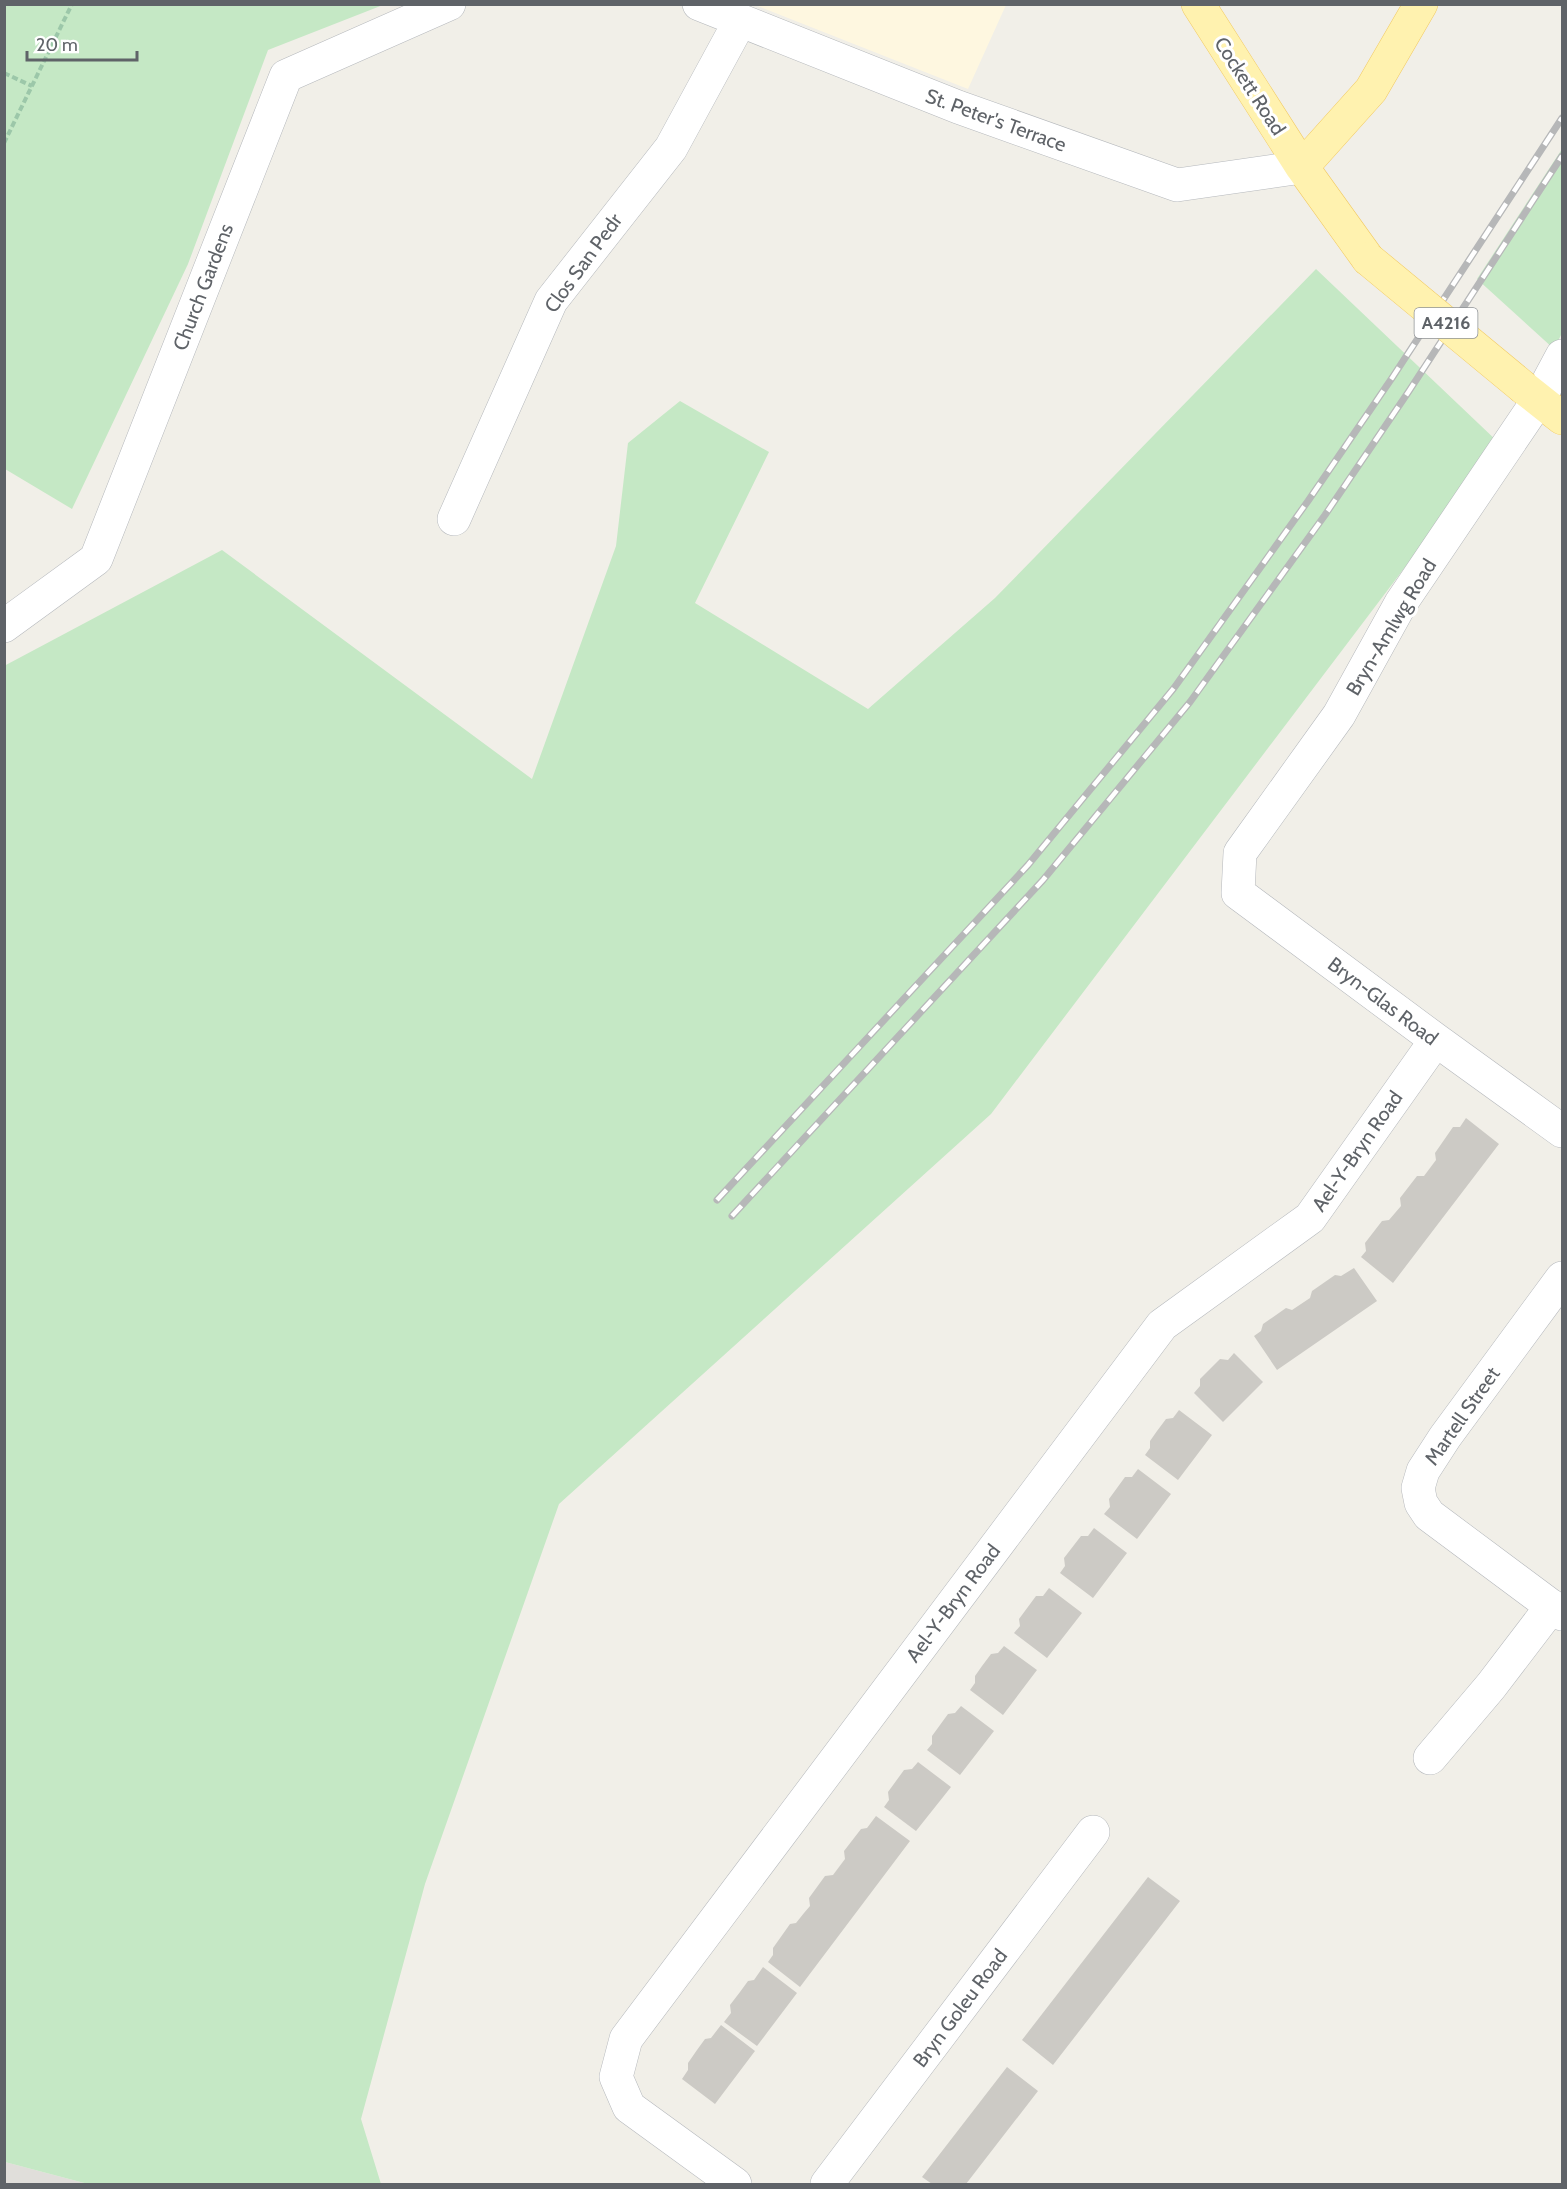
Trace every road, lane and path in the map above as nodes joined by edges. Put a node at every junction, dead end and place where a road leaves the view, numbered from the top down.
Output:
1 (72, 4) edge
2 (449, 4) edge
3 (699, 4) edge
4 (1198, 4) edge
5 (1420, 4) edge
6 (740, 21) junction
7 (4, 73) edge
8 (32, 86) junction
9 (4, 143) edge
10 (1302, 167) junction
11 (1563, 356) edge
12 (1542, 401) edge
13 (454, 519) dead end
14 (4, 626) edge
15 (1240, 853) joint
16 (1436, 1040) junction
17 (1563, 1131) edge
18 (1563, 1278) edge
19 (1557, 1610) edge
20 (1430, 1758) dead end
21 (1093, 1832) dead end
22 (735, 2184) edge
23 (827, 2184) edge

1 - 8 path
2 - 14 street, Church Gardens
3 - 6 street, St. Peter's Terrace
4 - 10 main road, Cockett Road / A4216
5 - 10 main road
6 - 10 street, St. Peter's Terrace
6 - 13 street, Clos San Pedr
7 - 8 path
8 - 9 path
10 - 12 main road, A4216, bridge
11 - 12 street, Bryn-Amlwg Road
12 - 15 street, Bryn-Amlwg Road
15 - 16 street, Bryn-Glas Road
16 - 17 street, Bryn-Glas Road
16 - 22 street, Ael-Y-Bryn Road
18 - 19 street, Martell Street
19 - 20 street
21 - 23 street, Bryn Goleu Road

